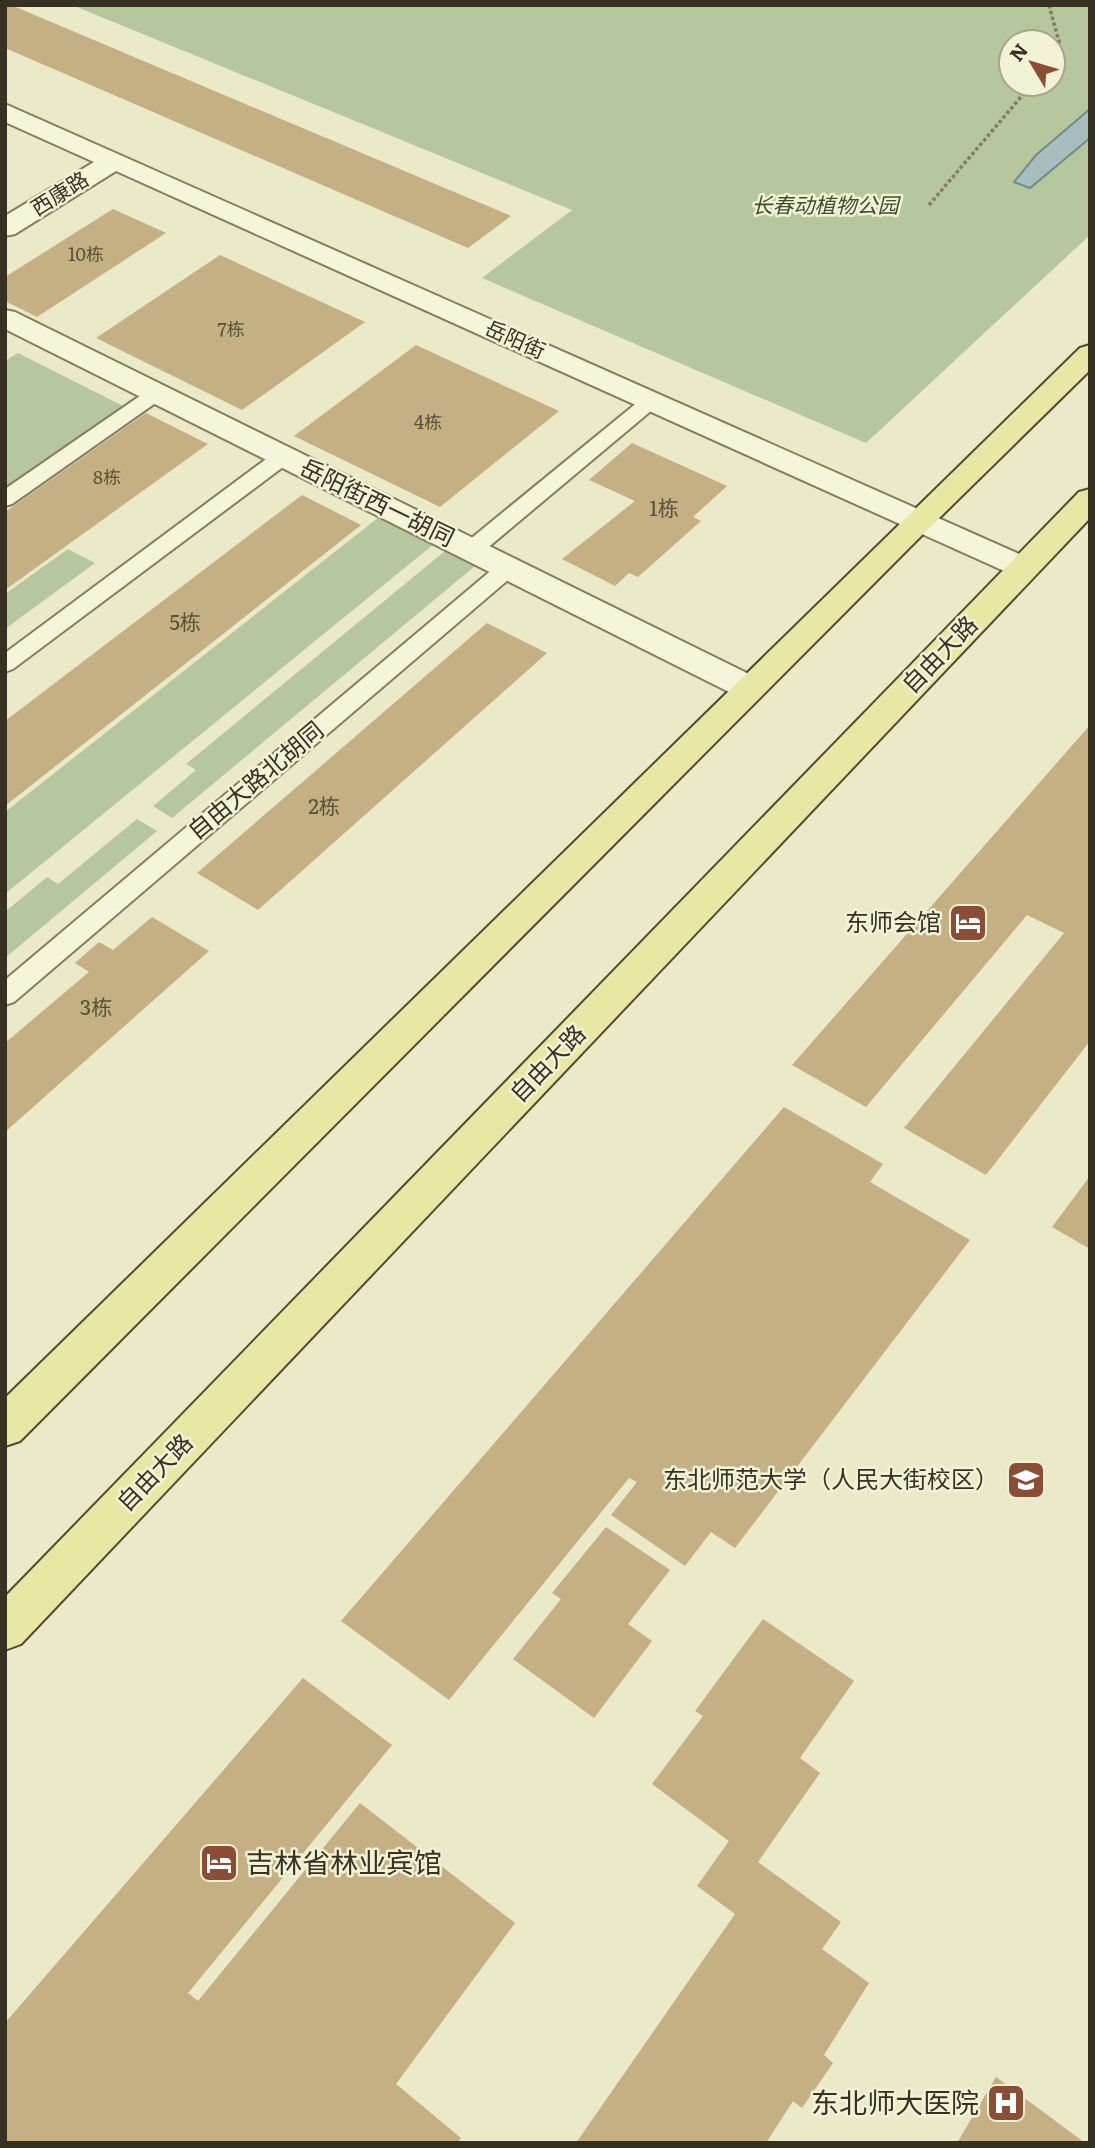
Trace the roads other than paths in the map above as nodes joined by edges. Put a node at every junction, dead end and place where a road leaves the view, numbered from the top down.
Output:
1 (5, 113) edge
2 (114, 161) junction
3 (5, 228) edge
4 (5, 318) edge
5 (1090, 354) edge
6 (157, 393) junction
7 (651, 401) junction
8 (284, 456) junction
9 (5, 499) edge
10 (1090, 499) edge
11 (919, 520) junction
12 (471, 550) junction
13 (508, 568) junction
14 (1024, 568) junction
15 (5, 664) edge
16 (749, 688) junction
17 (5, 995) edge
18 (5, 1427) edge
19 (5, 1629) edge

1 - 2 street, 岳阳街
2 - 3 street, 西康路
2 - 7 street, 岳阳街
4 - 6 street, 岳阳街西一胡同
5 - 11 main road
6 - 8 street, 岳阳街西一胡同
6 - 9 lane
7 - 11 street, 岳阳街
7 - 12 lane
8 - 12 street, 岳阳街西一胡同
8 - 15 lane
10 - 14 main road, 自由大路
11 - 14 street, 岳阳街
11 - 16 main road
12 - 13 street, 岳阳街西一胡同
13 - 16 street, 岳阳街西一胡同
13 - 17 lane, 自由大路北胡同
14 - 19 main road, 自由大路
16 - 18 main road

